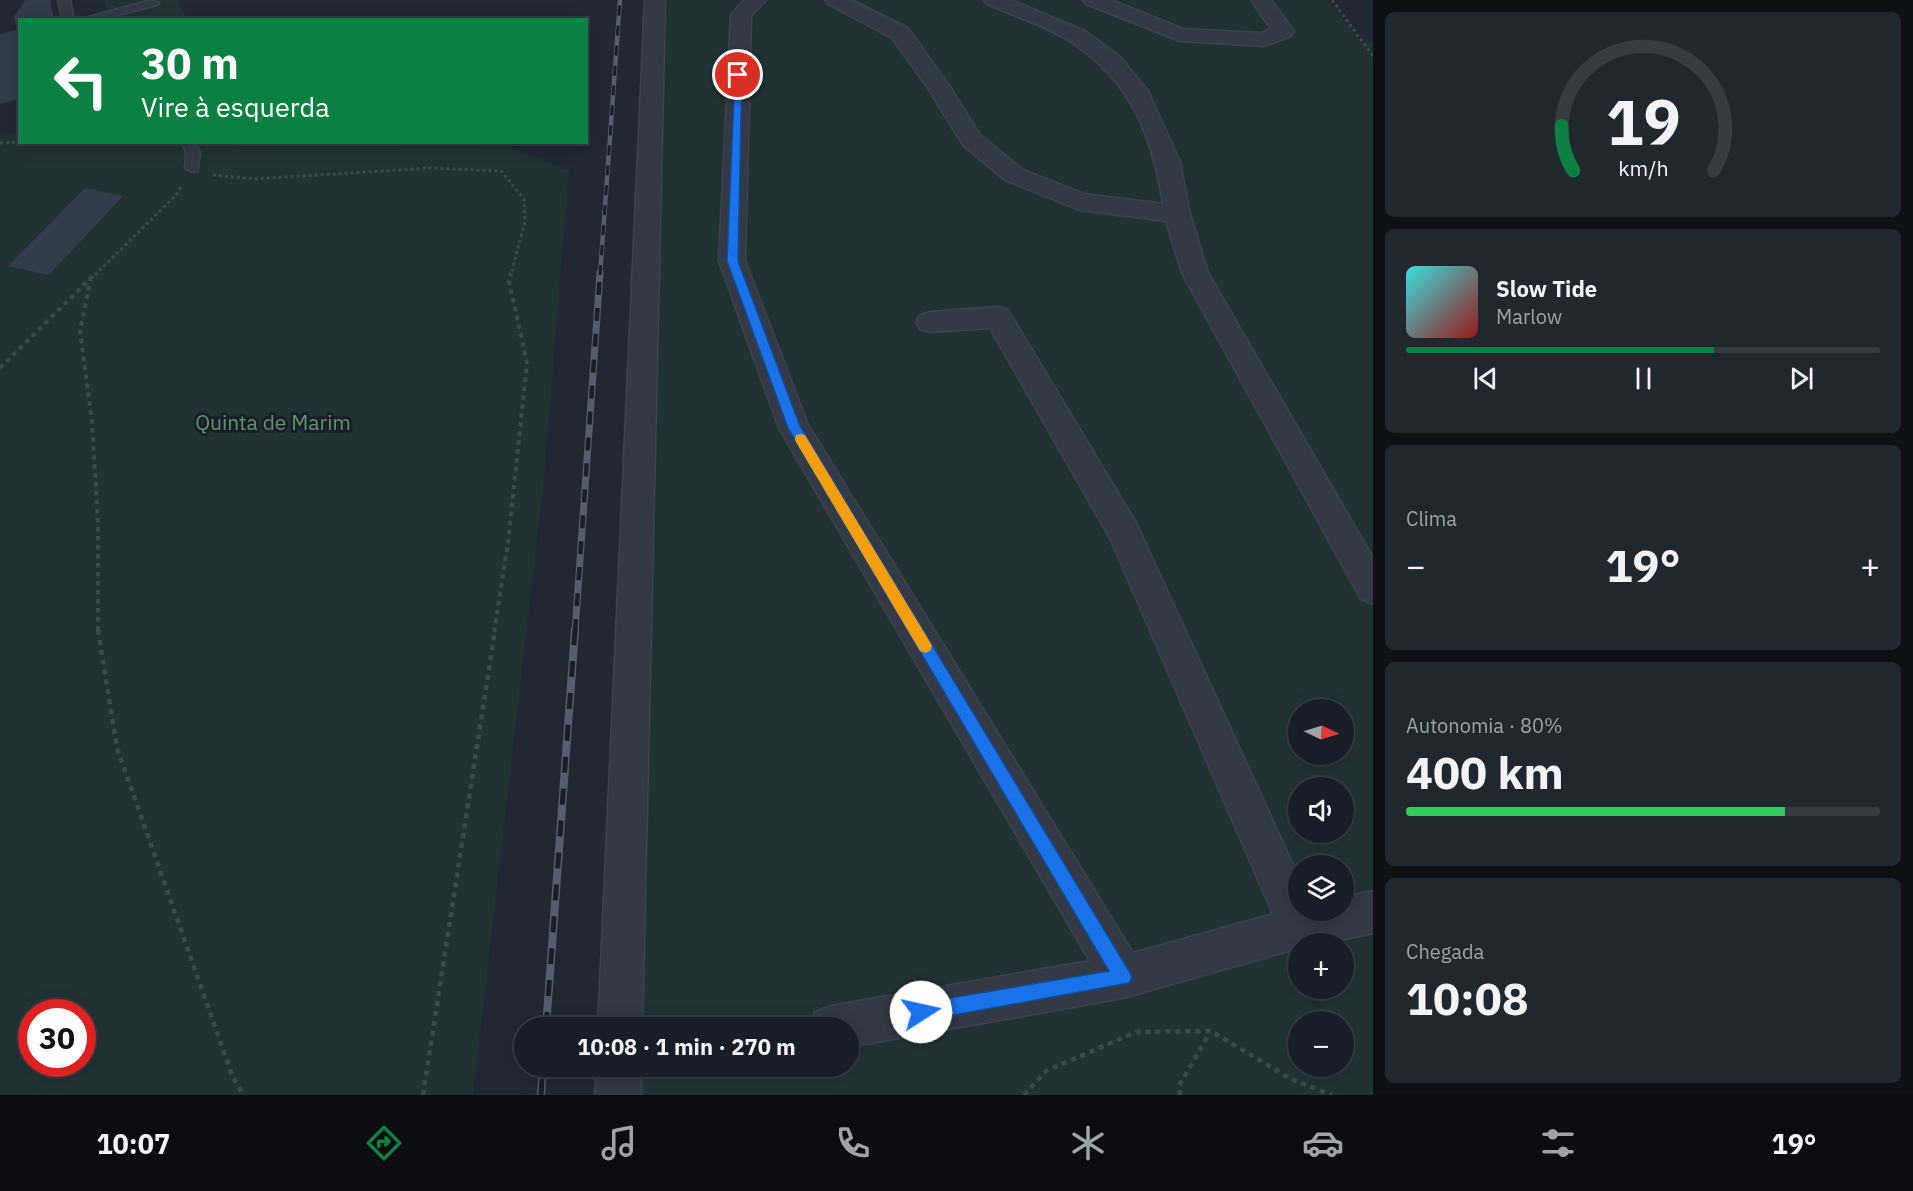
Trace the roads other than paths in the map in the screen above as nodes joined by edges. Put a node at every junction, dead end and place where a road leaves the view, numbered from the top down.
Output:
1 (64, 0) edge
2 (655, 0) edge
3 (756, 0) edge
4 (835, 0) edge
5 (994, 0) edge
6 (1093, 0) edge
7 (1261, 0) edge
8 (154, 5) edge
9 (68, 18) edge
10 (92, 18) edge
11 (190, 144) edge
12 (192, 168) road end
13 (1177, 214) junction
14 (930, 322) dead end
15 (1373, 589) edge
16 (1373, 912) edge
17 (1300, 927) junction
18 (1123, 977) junction
19 (620, 1017) edge
20 (859, 1023) edge
21 (619, 1077) edge
22 (618, 1095) edge

1 - 9 lane
2 - 19 street
3 - 18 street
4 - 13 street
5 - 13 street
6 - 7 street
8 - 10 lane
11 - 12 lane
13 - 15 street
14 - 17 street
16 - 17 street
17 - 18 street
18 - 20 street
21 - 22 street

